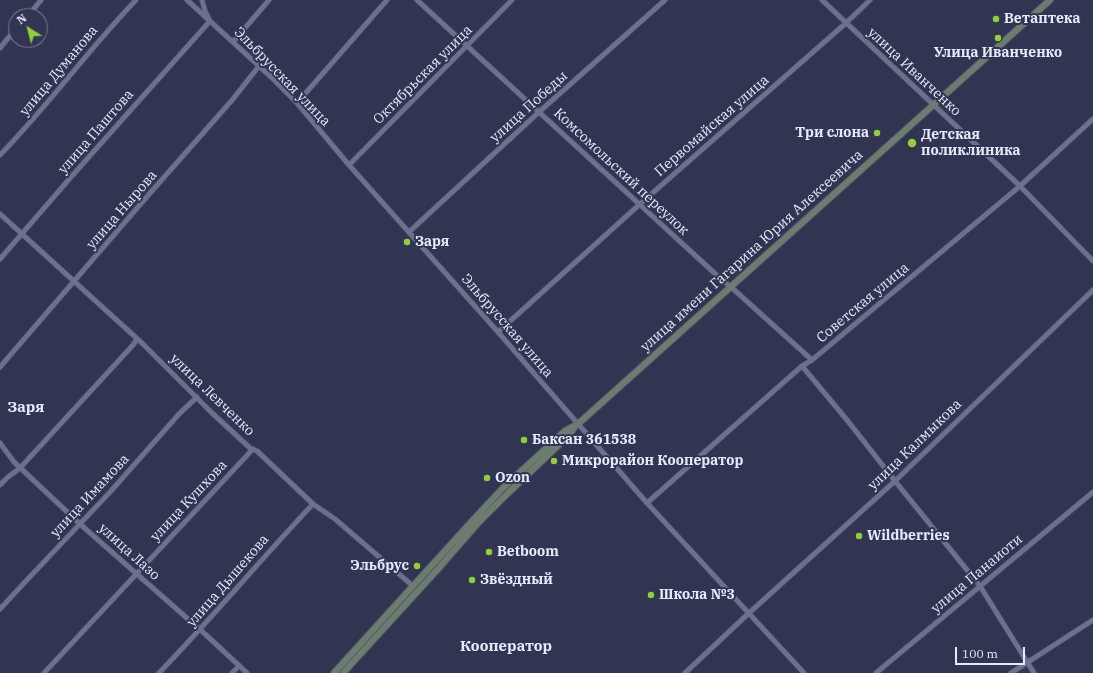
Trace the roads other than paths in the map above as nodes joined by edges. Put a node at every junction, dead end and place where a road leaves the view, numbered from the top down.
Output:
1 (41, 0) edge
2 (136, 0) edge
3 (187, 0) edge
4 (202, 0) edge
5 (269, 0) edge
6 (387, 0) edge
7 (417, 0) edge
8 (512, 0) edge
9 (665, 0) edge
10 (822, 0) edge
11 (870, 0) edge
12 (1050, 0) edge
13 (34, 8) edge
14 (210, 21) junction
15 (846, 23) junction
16 (8, 38) edge
17 (233, 42) junction
18 (467, 46) junction
19 (0, 48) edge
20 (259, 66) junction
21 (297, 103) junction
22 (934, 105) junction
23 (539, 112) junction
24 (1093, 119) edge
25 (0, 155) edge
26 (349, 165) junction
27 (1020, 186) junction
28 (640, 204) junction
29 (0, 214) edge
30 (409, 232) junction
31 (22, 234) junction
32 (0, 259) edge
33 (1093, 261) edge
34 (75, 281) junction
35 (731, 287) junction
36 (1093, 290) edge
37 (498, 332) junction
38 (137, 339) junction
39 (812, 360) junction
40 (802, 366) junction
41 (0, 367) edge
42 (197, 397) junction
43 (578, 424) junction
44 (0, 443) edge
45 (253, 449) junction
46 (20, 468) junction
47 (895, 481) junction
48 (0, 485) edge
49 (1093, 492) edge
50 (647, 503) junction
51 (313, 504) junction
52 (80, 524) junction
53 (137, 574) junction
54 (413, 586) junction
55 (980, 586) junction
56 (0, 609) edge
57 (749, 613) junction
58 (1093, 620) edge
59 (200, 630) junction
60 (1026, 662) junction
61 (239, 666) junction
62 (44, 673) edge
63 (159, 673) edge
64 (232, 673) edge
65 (247, 673) edge
66 (334, 673) edge
67 (343, 673) edge
68 (685, 673) edge
69 (804, 673) edge
70 (876, 673) edge
71 (1011, 673) edge
72 (1034, 673) edge

1 - 13 street
2 - 25 street, улица Думанова
3 - 14 street, Эльбрусская улица
4 - 14 street
5 - 17 street
6 - 21 street
7 - 18 street, Комсомольский переулок
8 - 18 street, Октябрьская улица
9 - 23 street, улица Победы
10 - 15 street, улица Иванченко
11 - 15 street, Первомайская улица
12 - 22 street, улица имени Гагарина Юрия Алексеевича
14 - 17 street, Эльбрусская улица
14 - 31 street, улица Паштова
15 - 22 street, улица Иванченко
15 - 28 street, Первомайская улица
16 - 19 street
17 - 20 street, Эльбрусская улица
18 - 23 street, Комсомольский переулок
18 - 26 street, Октябрьская улица
20 - 21 street, Эльбрусская улица
20 - 34 street, улица Нырова
21 - 26 street, Эльбрусская улица
22 - 27 street, улица Иванченко
22 - 35 street, улица имени Гагарина Юрия Алексеевича
23 - 28 street, Комсомольский переулок
23 - 30 street, улица Победы
24 - 27 street, Советская улица
26 - 30 street, Эльбрусская улица
27 - 33 street, улица Иванченко
27 - 39 street, Советская улица
28 - 35 street, Комсомольский переулок
28 - 37 street, Первомайская улица
29 - 31 street, улица Левченко
30 - 37 street, Эльбрусская улица
31 - 32 street, улица Паштова
31 - 34 street, улица Левченко
34 - 38 street, улица Левченко
34 - 41 street, улица Нырова
35 - 39 street, Комсомольский переулок
35 - 43 street, улица имени Гагарина Юрия Алексеевича
36 - 47 street, улица Калмыкова
37 - 43 street, Эльбрусская улица
38 - 42 street, улица Левченко
38 - 46 street
39 - 40 street, Советская улица
40 - 47 street
40 - 50 street, Советская улица
42 - 45 street, улица Левченко
42 - 52 street, улица Имамова
43 - 50 street, Эльбрусская улица
43 - 54 street, улица имени Гагарина Юрия Алексеевича
43 - 67 street, улица имени Гагарина Юрия Алексеевича
44 - 46 street, улица Лазо
45 - 51 street, улица Левченко
45 - 53 street, улица Кушхова
46 - 48 street
46 - 52 street, улица Лазо
47 - 55 street
47 - 57 street, улица Калмыкова
49 - 55 street, улица Панаиоти
50 - 57 street, Эльбрусская улица
51 - 54 street, улица Левченко
51 - 59 street, улица Дышекова
52 - 53 street, улица Лазо
52 - 56 street, улица Имамова
53 - 59 street, улица Лазо
53 - 62 street, улица Кушхова
54 - 66 street, улица имени Гагарина Юрия Алексеевича
55 - 60 street
55 - 70 street, улица Панаиоти
57 - 68 street, улица Калмыкова
57 - 69 street, Эльбрусская улица
58 - 60 street
59 - 61 street, улица Лазо
59 - 63 street, улица Дышекова
60 - 71 street
60 - 72 street
61 - 64 street
61 - 65 street, улица Лазо

